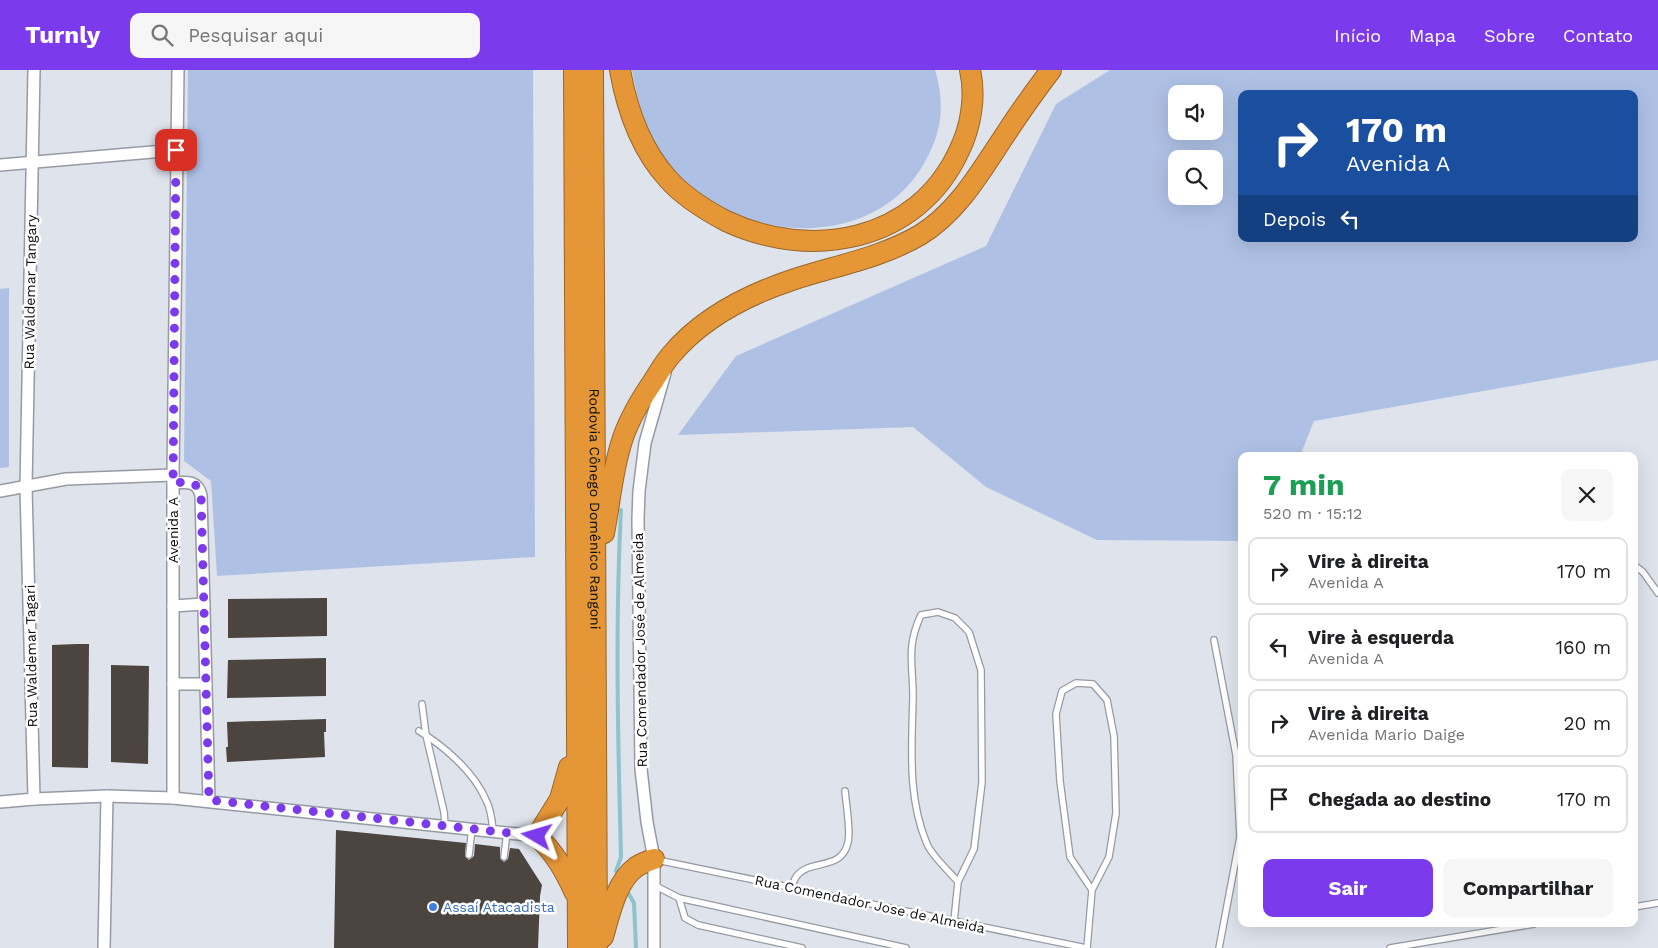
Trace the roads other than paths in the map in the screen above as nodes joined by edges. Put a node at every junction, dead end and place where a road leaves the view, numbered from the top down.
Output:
1 (34, 70) edge
2 (178, 70) edge
3 (574, 70) edge
4 (593, 70) edge
5 (620, 70) edge
6 (970, 70) edge
7 (1051, 70) edge
8 (176, 150) junction
9 (33, 161) junction
10 (0, 165) edge
11 (671, 355) junction
12 (173, 479) junction
13 (26, 487) junction
14 (0, 492) edge
15 (27, 514) joint
16 (1638, 568) edge
17 (594, 581) junction
18 (1658, 593) edge
19 (204, 604) junction
20 (173, 606) junction
21 (1214, 640) dead end
22 (173, 684) junction
23 (206, 684) junction
24 (422, 704) dead end
25 (419, 730) dead end
26 (426, 735) junction
27 (576, 738) junction
28 (846, 791) dead end
29 (106, 796) junction
30 (1238, 796) edge
31 (173, 798) junction
32 (34, 799) junction
33 (209, 800) junction
34 (0, 802) edge
35 (445, 825) junction
36 (472, 828) junction
37 (493, 830) junction
38 (508, 832) junction
39 (537, 836) junction
40 (1238, 848) edge
41 (469, 856) dead end
42 (504, 857) dead end
43 (654, 859) junction
44 (958, 882) junction
45 (654, 885) junction
46 (791, 888) junction
47 (1092, 890) junction
48 (679, 898) junction
49 (578, 899) junction
50 (1658, 903) edge
51 (1638, 906) edge
52 (954, 921) junction
53 (1516, 927) edge
54 (104, 948) edge
55 (578, 948) edge
56 (598, 948) edge
57 (654, 948) edge
58 (802, 948) edge
59 (906, 948) edge
60 (1087, 948) edge
61 (1219, 948) edge
62 (1390, 948) edge

1 - 9 street, Rua Waldemar Tangary
2 - 8 street
3 - 27 highway, Rodovia Cônego Domênico Rangoni
4 - 17 highway, Rodovia Cônego Domênico Rangoni
5 - 6 highway
7 - 11 highway
8 - 9 street
8 - 12 street
9 - 10 street
9 - 13 street, Rua Waldemar Tangary
11 - 17 highway
11 - 43 street, Rua Comendador José de Almeida
12 - 13 street
12 - 19 street, Avenida A
12 - 20 street, Avenida A
13 - 14 street
13 - 15 street, Rua Waldemar Tangary
15 - 32 street, Rua Waldemar Tagari
16 - 18 lane
17 - 56 highway, Rodovia Cônego Domênico Rangoni
19 - 20 street
19 - 23 street, Avenida A
20 - 22 street, Avenida A
21 - 30 lane
22 - 23 street
22 - 31 street, Avenida A
23 - 33 street, Avenida A
24 - 26 lane
25 - 26 lane
26 - 35 lane
26 - 37 lane
27 - 39 highway
27 - 49 highway, Rodovia Cônego Domênico Rangoni
28 - 46 lane
29 - 31 street
29 - 32 street
29 - 54 street
31 - 33 street
32 - 34 street
33 - 35 street
35 - 36 street
36 - 37 street
36 - 41 lane
37 - 38 street
38 - 39 street
38 - 42 lane
39 - 49 highway
40 - 61 lane
43 - 45 street, Rua Comendador José de Almeida
43 - 46 lane, Rua Comendador Jose de Almeida
43 - 56 highway
44 - 44 lane
44 - 52 lane
45 - 48 lane
45 - 57 street, Rua Comendador José de Almeida
46 - 52 lane, Rua Comendador Jose de Almeida
47 - 47 lane
47 - 60 lane
48 - 58 lane
48 - 59 lane
49 - 55 highway, Rodovia Cônego Domênico Rangoni
50 - 51 lane
52 - 60 lane, Rua Comendador Jose de Almeida
53 - 62 lane

